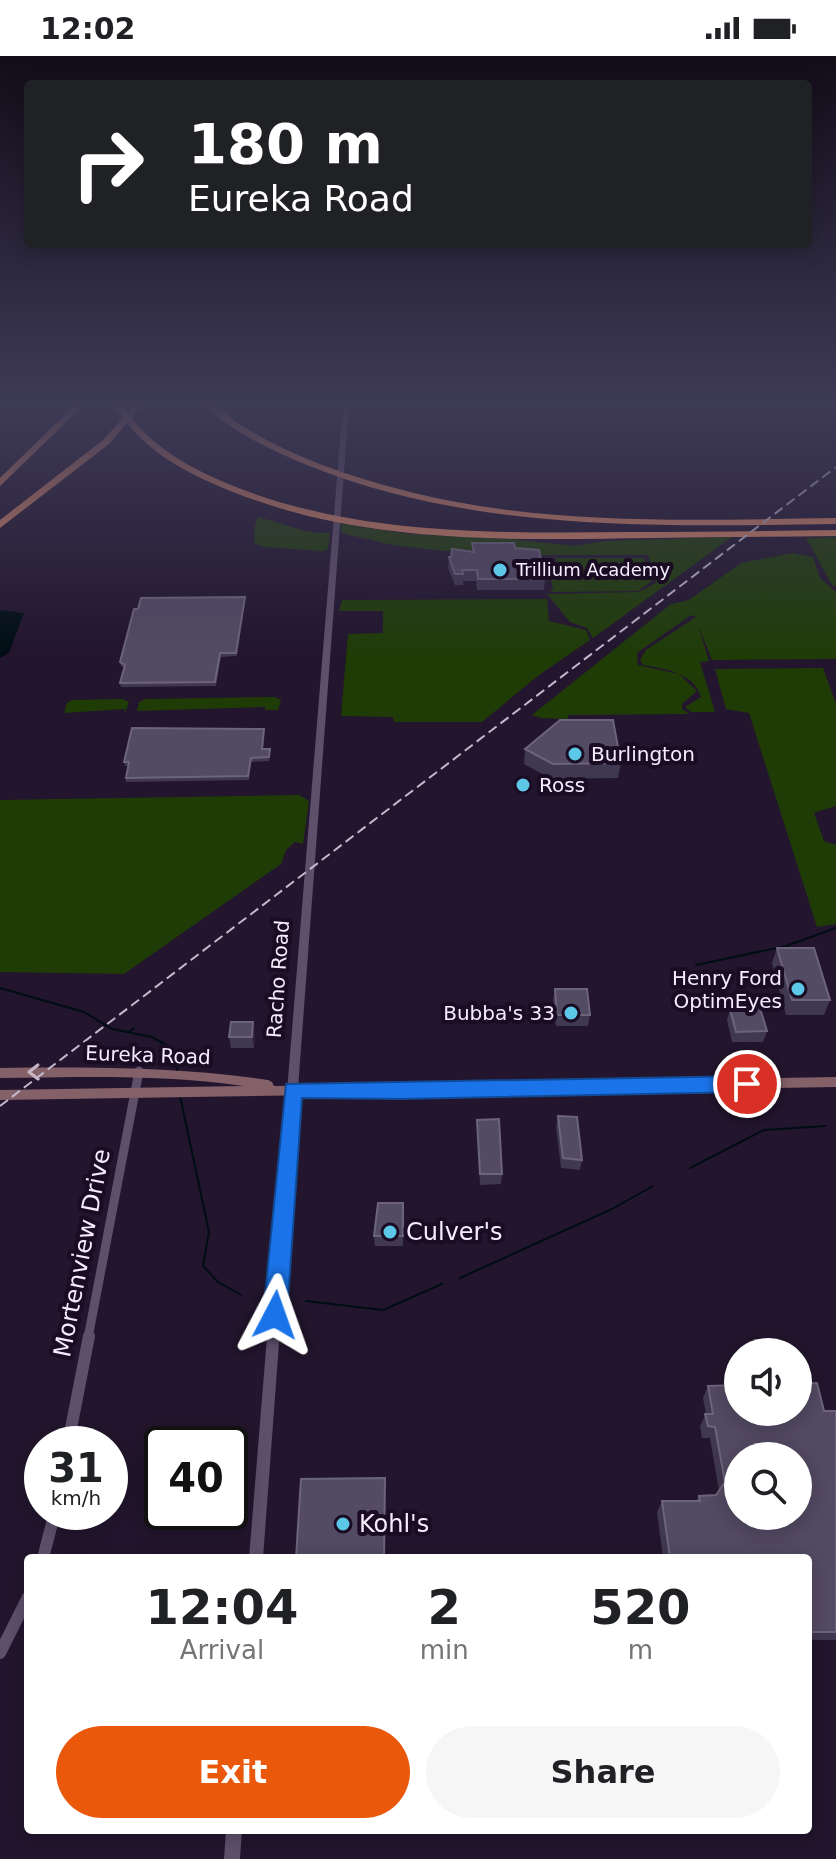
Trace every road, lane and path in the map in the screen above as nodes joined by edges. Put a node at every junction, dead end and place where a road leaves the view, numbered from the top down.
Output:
1 (46, 488) edge
2 (232, 488) edge
3 (339, 488) edge
4 (389, 488) edge
5 (836, 521) edge
6 (0, 525) edge
7 (836, 533) edge
8 (139, 1071) junction
9 (0, 1073) edge
10 (836, 1082) edge
11 (293, 1090) junction
12 (135, 1092) junction
13 (0, 1095) edge
14 (71, 1426) edge
15 (50, 1530) edge
16 (44, 1554) edge
17 (256, 1554) edge
18 (24, 1605) edge
19 (0, 1653) edge
20 (234, 1834) edge
21 (232, 1859) edge

1 - 6 highway
2 - 7 highway
3 - 11 street, Racho Road
4 - 5 highway
8 -> 9 main road, Eureka Road
8 - 11 main road, Eureka Road
8 - 12 street, Mortenview Drive
10 - 11 main road, Eureka Road
11 - 12 main road, Eureka Road
11 - 17 street, Racho Road
12 - 13 main road, Eureka Road
12 - 14 street, Mortenview Drive
15 - 16 street
18 - 19 street
20 - 21 street

